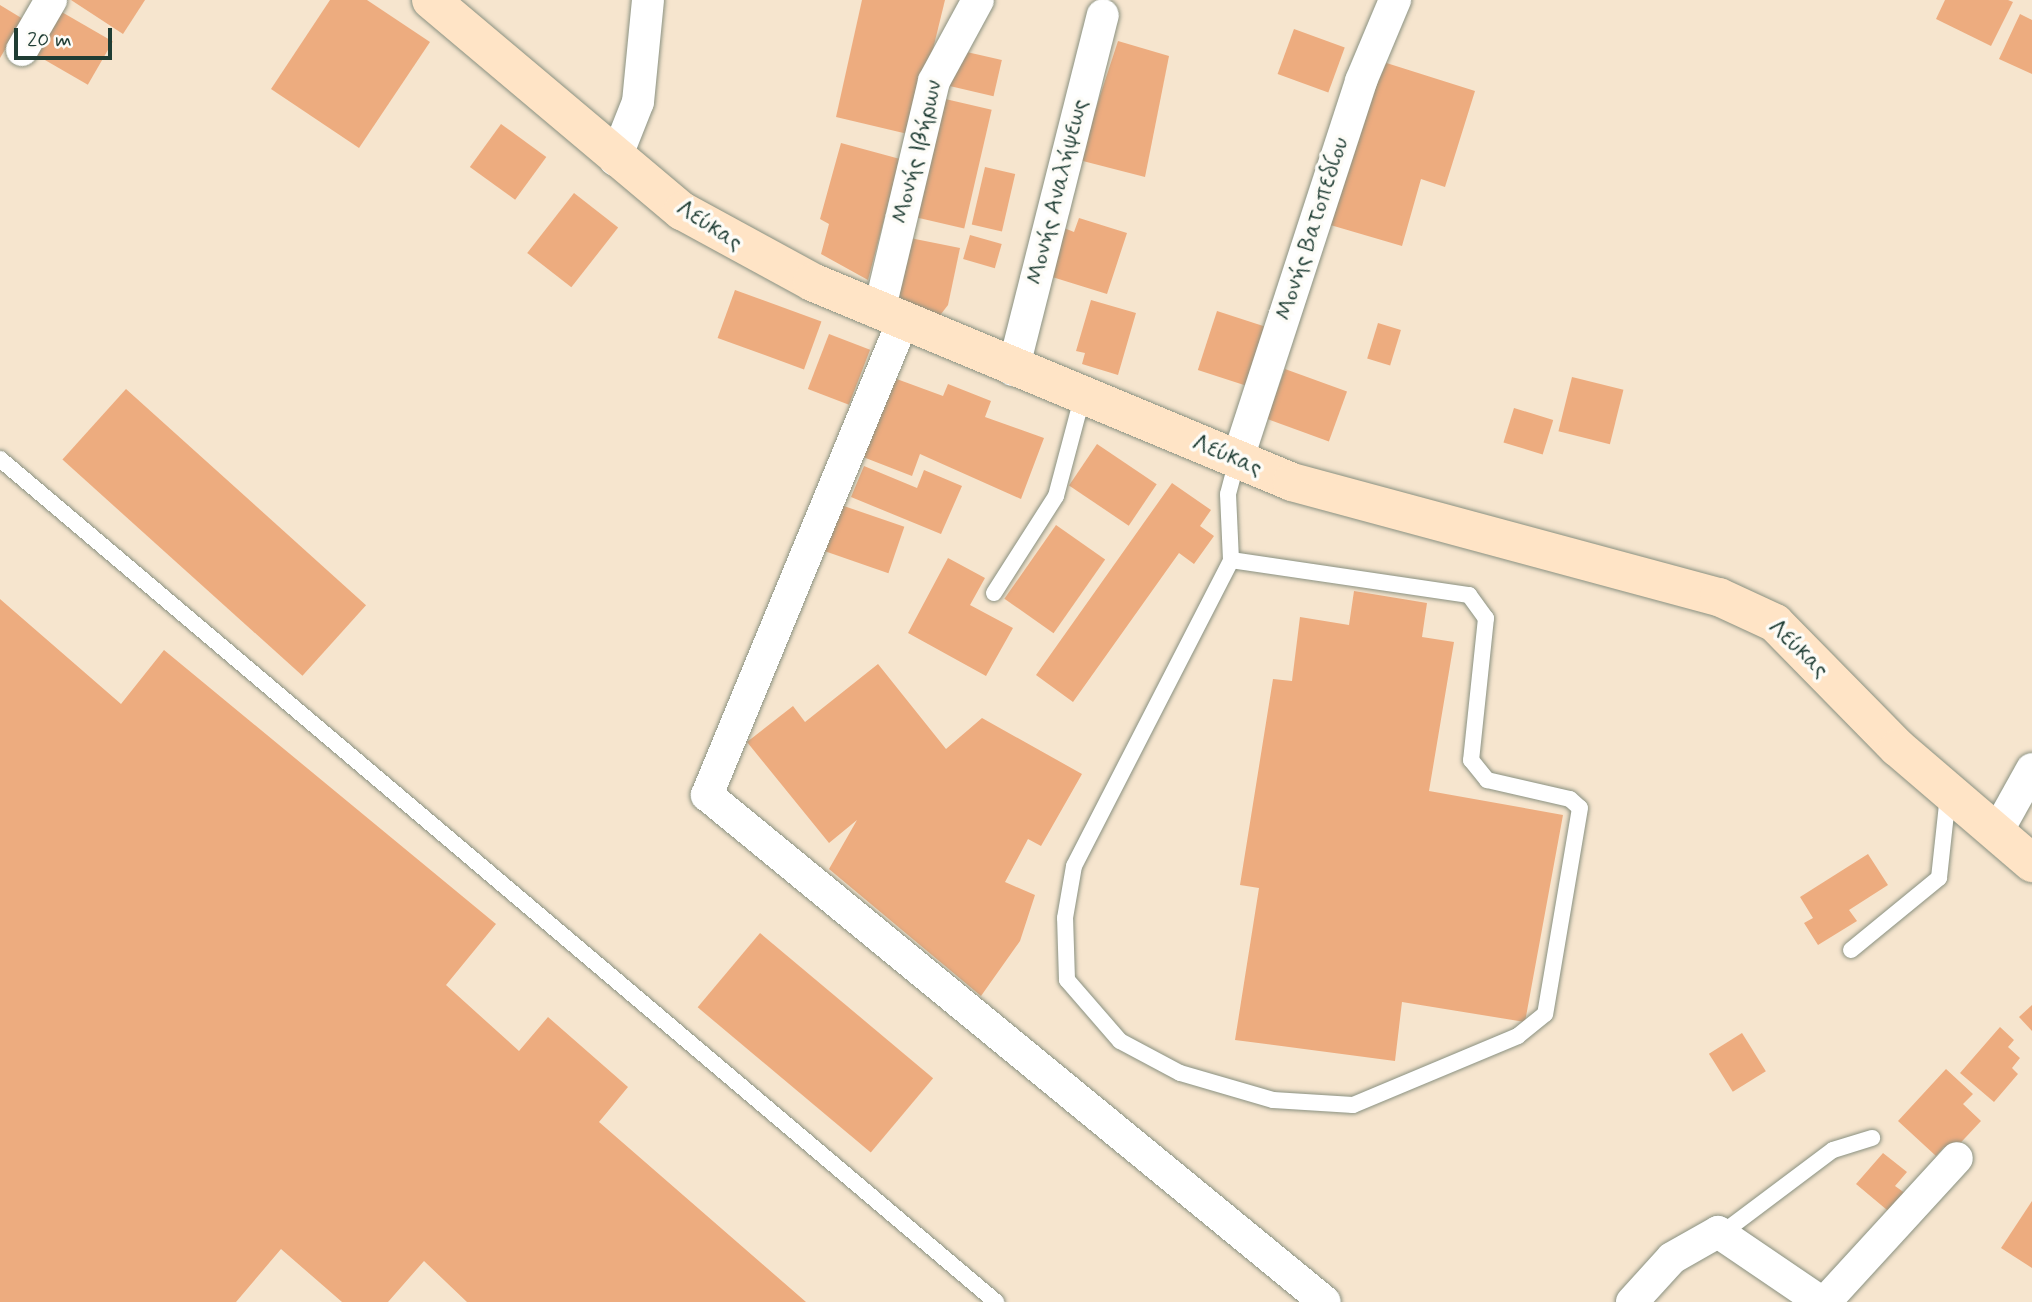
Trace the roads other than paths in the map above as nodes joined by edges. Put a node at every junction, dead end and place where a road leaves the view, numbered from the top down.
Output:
1 (51, 0) edge
2 (431, 0) edge
3 (648, 0) edge
4 (978, 0) edge
5 (1395, 0) edge
6 (1103, 15) dead end
7 (22, 50) dead end
8 (615, 160) junction
9 (891, 318) junction
10 (1013, 370) junction
11 (1082, 398) junction
12 (0, 460) edge
13 (1237, 461) junction
14 (1231, 560) junction
15 (994, 593) dead end
16 (2032, 769) edge
17 (1948, 792) junction
18 (1997, 832) junction
19 (2032, 863) edge
20 (1851, 950) dead end
21 (1872, 1138) dead end
22 (1957, 1157) dead end
23 (1721, 1234) junction
24 (996, 1302) edge
25 (1325, 1302) edge
26 (1632, 1302) edge
27 (1823, 1302) edge

1 - 7 street
2 - 8 street, Λεύκας
3 - 8 street
4 - 9 street, Μονής Ιβήρων
5 - 13 street, Μονής Βατοπεδίου
6 - 10 street, Μονής Αναλήψεως
8 - 9 street, Λεύκας
9 - 10 street, Λεύκας
9 - 25 street, Μονής Ιβήρων
10 - 11 street, Λεύκας
11 - 13 street, Λεύκας
11 - 15 lane
12 - 24 lane
13 - 14 lane
13 - 17 street, Λεύκας
14 - 14 lane
16 - 18 street
17 - 18 street, Λεύκας
17 - 20 lane
18 - 19 street, Λεύκας
21 - 23 lane
22 - 27 street
23 - 26 street
23 - 27 street

